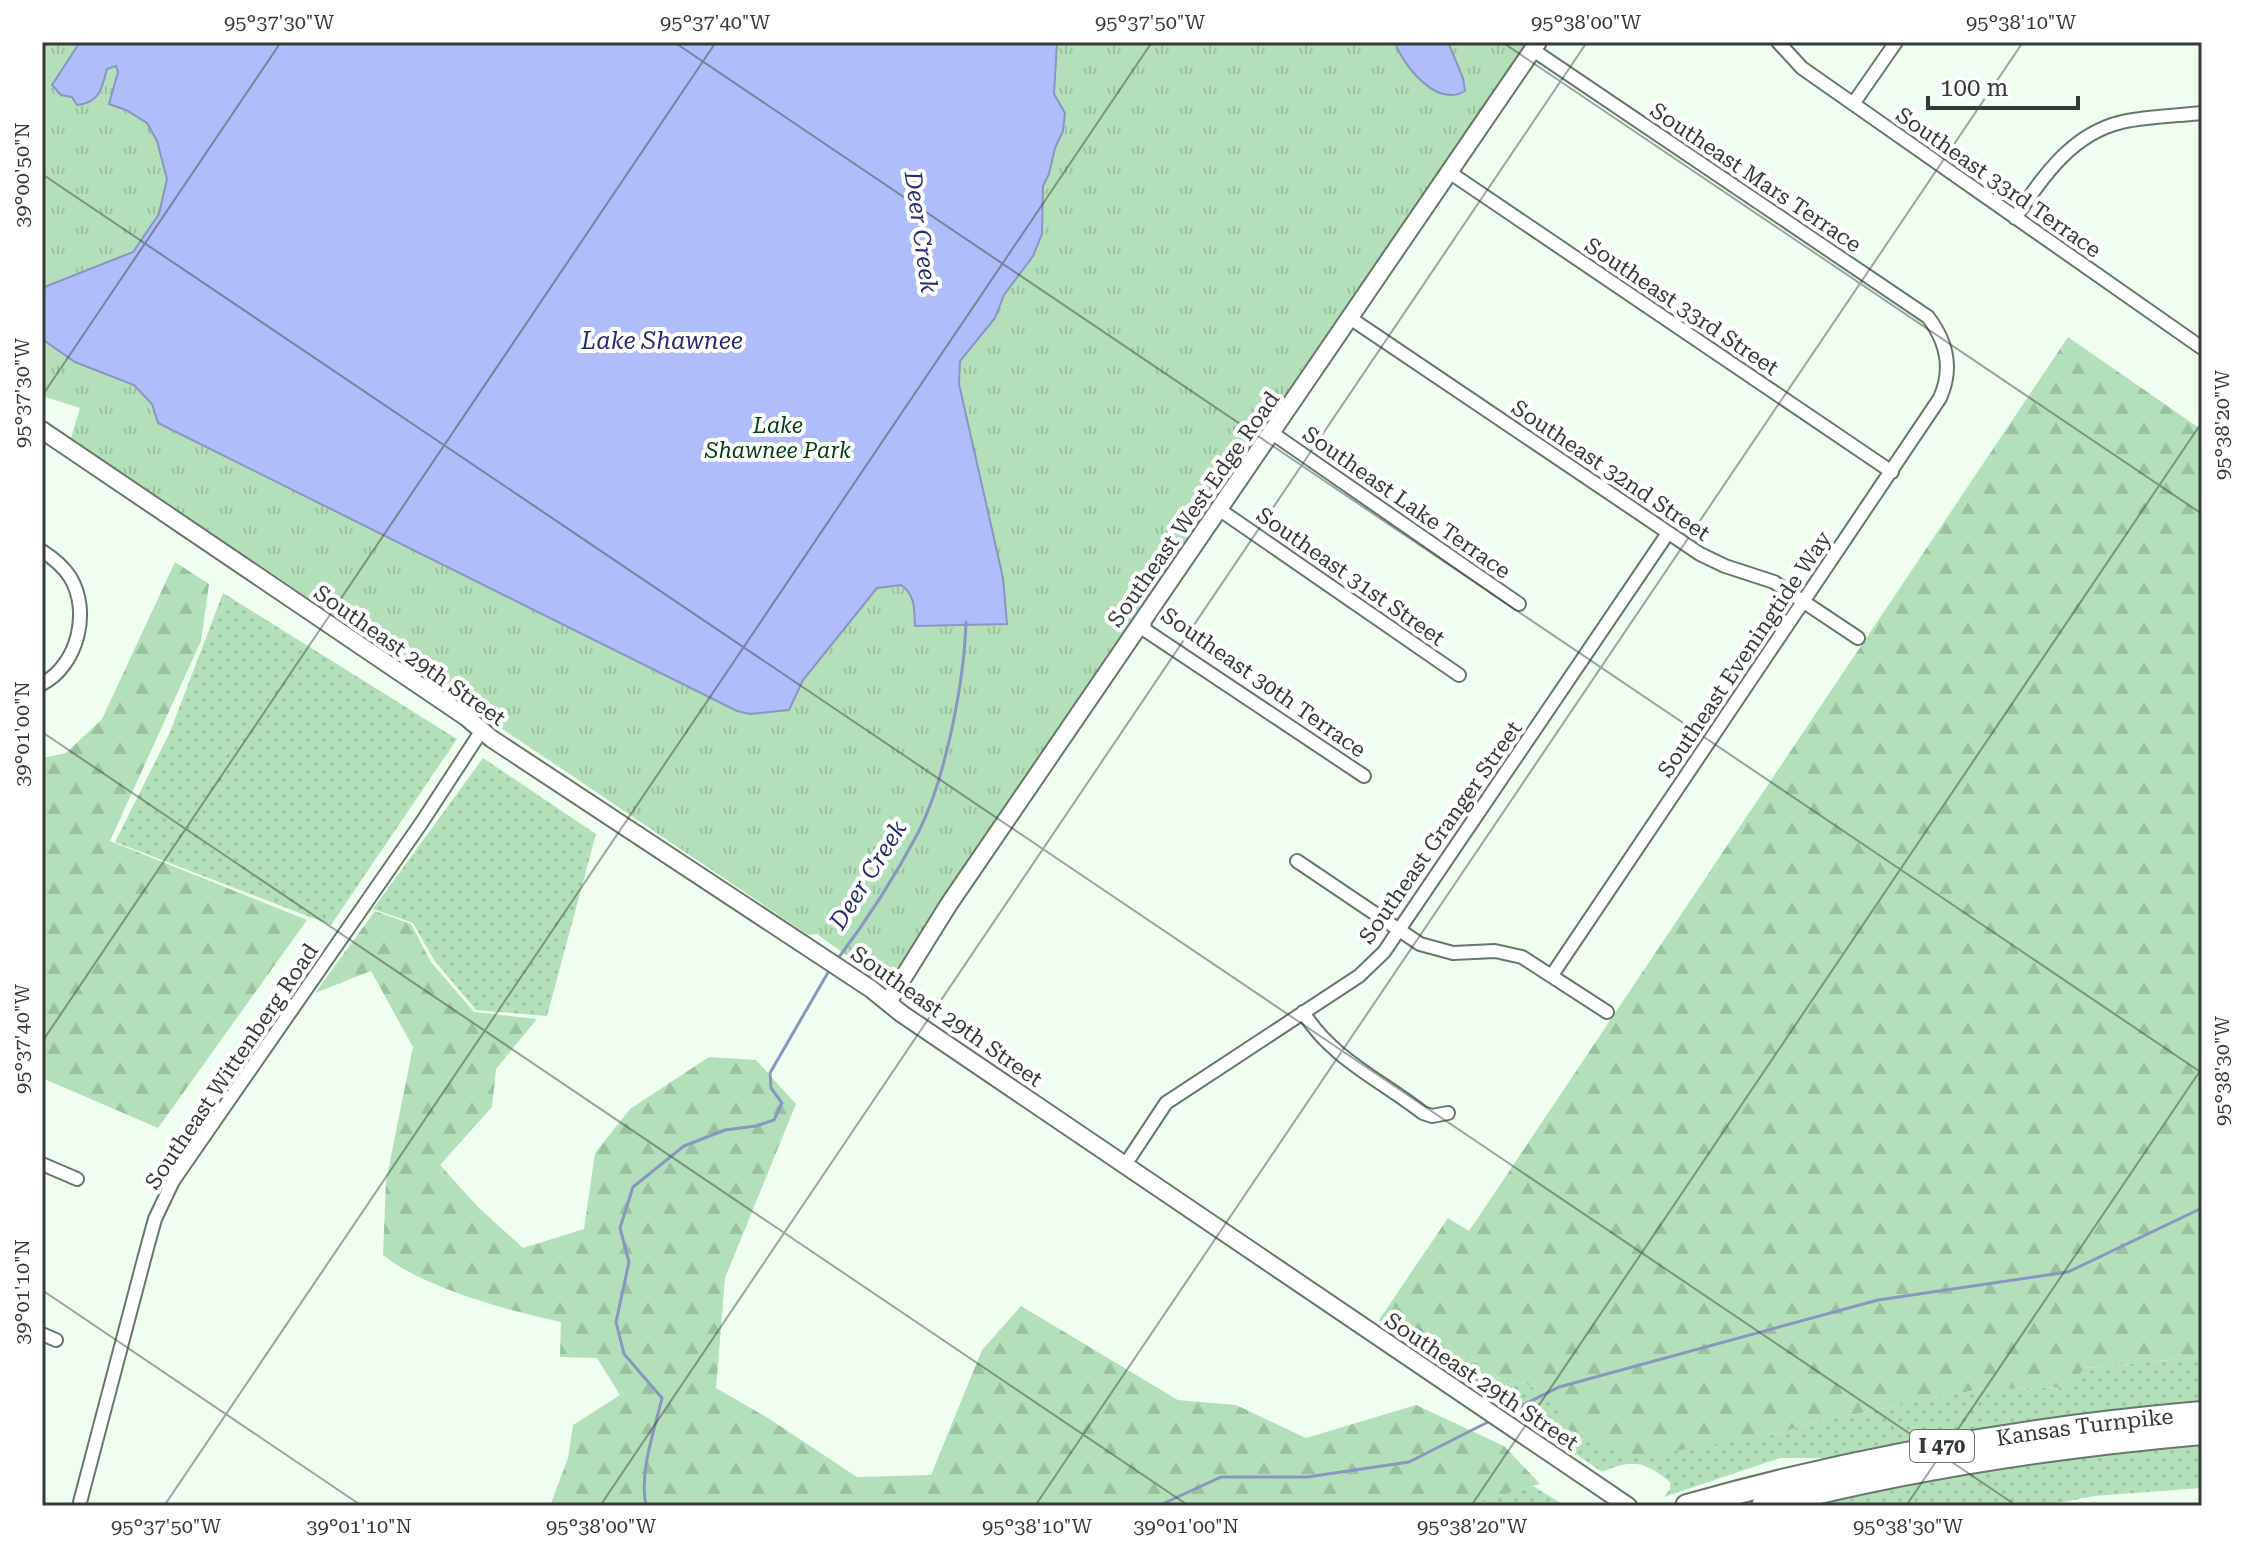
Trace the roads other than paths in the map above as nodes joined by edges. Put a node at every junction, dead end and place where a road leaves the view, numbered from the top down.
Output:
1 (1778, 42) edge
2 (1896, 42) edge
3 (1535, 46) edge
4 (1853, 104) junction
5 (2202, 113) edge
6 (1449, 172) junction
7 (2015, 218) junction
8 (1350, 318) junction
9 (2200, 341) edge
10 (1946, 349) joint
11 (42, 430) edge
12 (1272, 433) junction
13 (1892, 472) junction
14 (1220, 510) junction
15 (1668, 533) junction
16 (42, 551) edge
17 (1804, 601) junction
18 (1519, 604) dead end
19 (1144, 619) junction
20 (1858, 638) dead end
21 (1459, 675) dead end
22 (42, 684) edge
23 (482, 730) junction
24 (1364, 776) dead end
25 (1297, 861) dead end
26 (1400, 931) junction
27 (1552, 975) junction
28 (888, 1002) junction
29 (1303, 1012) junction
30 (1607, 1012) dead end
31 (1448, 1113) dead end
32 (42, 1164) edge
33 (1125, 1165) junction
34 (77, 1179) dead end
35 (42, 1334) edge
36 (56, 1340) dead end
37 (2202, 1413) edge
38 (2202, 1433) edge
39 (79, 1506) edge
40 (1628, 1506) edge
41 (1687, 1506) edge
42 (1763, 1506) edge

1 - 4 street, Southeast 33rd Terrace
2 - 4 street
3 - 6 main road, Southeast West Edge Road
3 - 10 street, Southeast Mars Terrace
4 - 7 street, Southeast 33rd Terrace
5 - 7 street
6 - 8 main road, Southeast West Edge Road
6 - 13 street, Southeast 33rd Street
7 - 9 street, Southeast 33rd Terrace
8 - 12 main road, Southeast West Edge Road
8 - 15 street, Southeast 32nd Street
10 - 13 street, Southeast Eveningtide Way
11 - 23 main road, Southeast 29th Street
12 - 14 main road, Southeast West Edge Road
12 - 18 street, Southeast Lake Terrace
13 - 17 street, Southeast Eveningtide Way
14 - 19 main road, Southeast West Edge Road
14 - 21 street, Southeast 31st Street
15 - 17 street, Southeast 32nd Street
15 - 26 street, Southeast Granger Street
16 - 22 street
17 - 20 street, Southeast 32nd Street
17 - 27 street, Southeast Eveningtide Way
19 - 24 street, Southeast 30th Terrace
19 - 28 main road, Southeast West Edge Road
23 - 28 main road, Southeast 29th Street
23 - 39 street, Southeast Wittenberg Road
25 - 26 street
26 - 27 street
26 - 29 street, Southeast Granger Street
27 - 30 street
28 - 33 main road, Southeast 29th Street
29 - 31 street
29 - 33 street, Southeast Granger Street
32 - 34 street
33 - 40 main road, Southeast 29th Street
35 - 36 street
37 - 41 highway, Kansas Turnpike / I 470
38 - 42 highway, Kansas Turnpike / I 470

